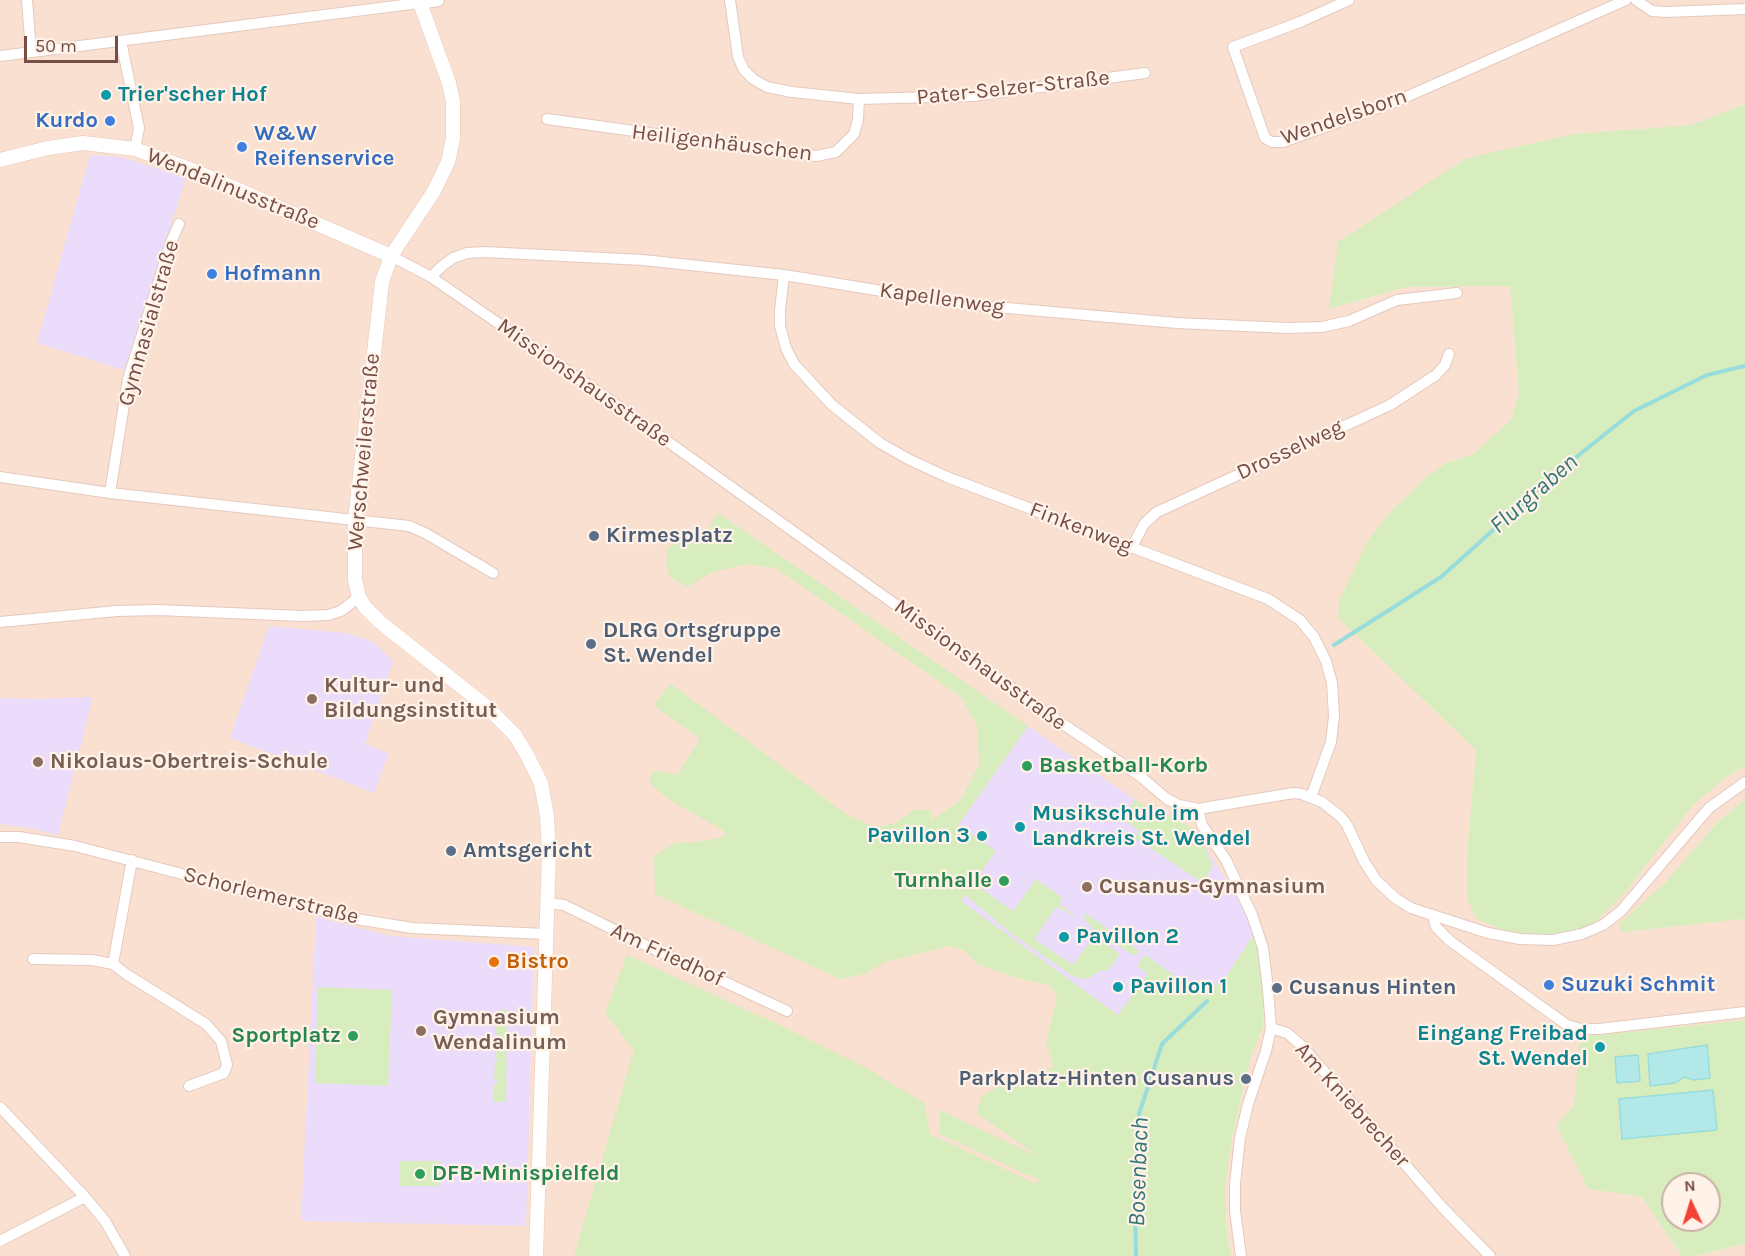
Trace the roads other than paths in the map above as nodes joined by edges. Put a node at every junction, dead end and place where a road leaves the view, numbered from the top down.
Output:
1 (27, 0) edge
2 (438, 0) edge
3 (730, 0) edge
4 (1349, 0) edge
5 (1626, 0) edge
6 (1636, 0) edge
7 (419, 1) edge
8 (1745, 9) edge
9 (121, 42) junction
10 (31, 52) junction
11 (0, 56) edge
12 (1145, 74) dead end
13 (860, 99) junction
14 (548, 119) dead end
15 (135, 149) junction
16 (0, 160) edge
17 (179, 224) dead end
18 (391, 256) junction
19 (784, 275) junction
20 (431, 277) junction
21 (1457, 292) dead end
22 (1449, 354) dead end
23 (0, 477) edge
24 (110, 493) junction
25 (355, 520) junction
26 (1132, 547) junction
27 (493, 573) dead end
28 (359, 597) junction
29 (0, 622) edge
30 (1745, 782) edge
31 (1311, 797) junction
32 (1198, 809) junction
33 (0, 837) edge
34 (132, 860) junction
35 (547, 903) junction
36 (1433, 916) junction
37 (546, 934) junction
38 (33, 959) dead end
39 (112, 964) junction
40 (787, 1011) dead end
41 (1745, 1012) edge
42 (1271, 1028) junction
43 (189, 1086) dead end
44 (0, 1107) edge
45 (85, 1197) junction
46 (0, 1241) edge
47 (125, 1256) edge
48 (536, 1256) edge
49 (1241, 1256) edge
50 (1490, 1256) edge

1 - 10 street
2 - 7 street
3 - 13 street, Pater-Selzer-Straße
4 - 5 street, Wendelsborn
6 - 8 street
7 - 9 street
7 - 18 main road, Werschweilerstraße
9 - 10 street
9 - 15 street
10 - 11 street
12 - 13 street, Pater-Selzer-Straße
13 - 14 street, Heiligenhäuschen
15 - 16 main road, Wendalinusstraße
15 - 18 main road, Wendalinusstraße
17 - 24 street, Gymnasialstraße
18 - 20 street, Missionshausstraße
18 - 25 main road, Werschweilerstraße
19 - 20 street, Kapellenweg
19 - 21 street, Kapellenweg
19 - 26 street, Finkenweg
20 - 32 street, Missionshausstraße
22 - 26 street, Drosselweg
23 - 24 street
24 - 25 street
25 - 27 street
25 - 28 main road, Werschweilerstraße
26 - 31 street, Finkenweg
28 - 29 street
28 - 35 main road, Werschweilerstraße
30 - 36 street, Missionshausstraße
31 - 32 street, Missionshausstraße
31 - 36 street, Missionshausstraße
32 - 42 street, Am Kniebrecher
33 - 34 street, Schorlemerstraße
34 - 37 street, Schorlemerstraße
34 - 39 street
35 - 37 main road, Werschweilerstraße
35 - 40 street, Am Friedhof
36 - 41 street
37 - 48 main road, Werschweilerstraße
38 - 39 street
39 - 43 street
42 - 49 street
42 - 50 street, Am Kniebrecher
44 - 45 street
45 - 46 street
45 - 47 street

